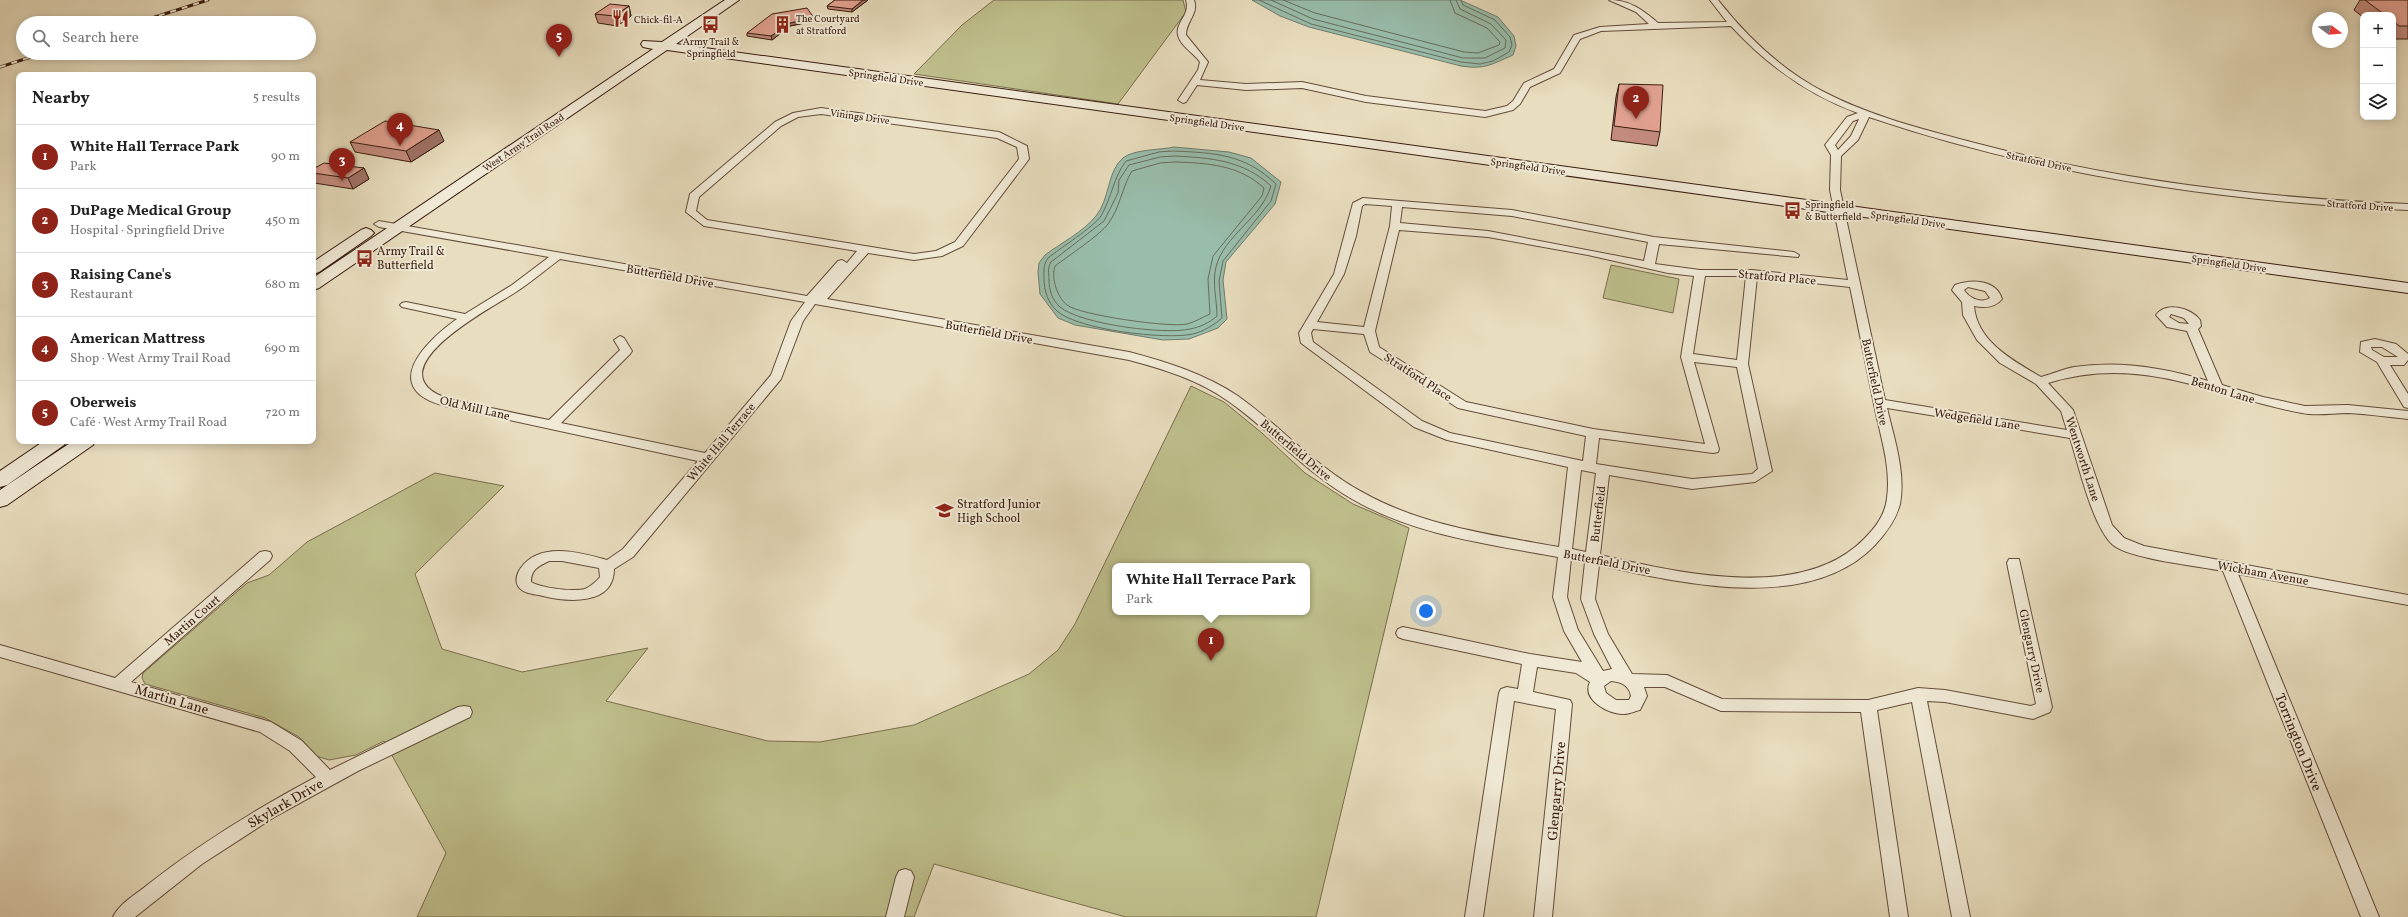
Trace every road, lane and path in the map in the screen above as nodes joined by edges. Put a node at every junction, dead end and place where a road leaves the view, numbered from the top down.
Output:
1 (712, 0) edge
2 (733, 0) edge
3 (1190, 0) edge
4 (1613, 0) edge
5 (1714, 0) edge
6 (1733, 24) junction
7 (1656, 26) junction
8 (647, 44) junction
9 (665, 47) junction
10 (1195, 82) junction
11 (1183, 100) dead end
12 (1865, 114) junction
13 (1836, 155) junction
14 (1397, 203) junction
15 (2408, 207) edge
16 (1840, 209) junction
17 (379, 224) junction
18 (1395, 226) junction
19 (396, 228) junction
20 (1654, 240) junction
21 (860, 249) junction
22 (1794, 255) dead end
23 (557, 256) junction
24 (1649, 266) junction
25 (316, 267) edge
26 (1700, 273) junction
27 (1752, 273) junction
28 (316, 283) edge
29 (1854, 284) junction
30 (2408, 288) edge
31 (1968, 300) dead end
32 (813, 301) junction
33 (406, 305) dead end
34 (468, 318) junction
35 (1310, 325) junction
36 (2191, 327) dead end
37 (1369, 331) junction
38 (620, 340) dead end
39 (1686, 357) junction
40 (2381, 360) dead end
41 (1742, 364) junction
42 (2040, 381) junction
43 (2217, 386) junction
44 (1880, 403) junction
45 (2408, 404) edge
46 (2408, 415) edge
47 (551, 425) junction
48 (1593, 433) junction
49 (2075, 436) junction
50 (53, 444) edge
51 (82, 444) edge
52 (706, 458) junction
53 (1582, 466) junction
54 (1603, 470) junction
55 (0, 480) edge
56 (0, 500) edge
57 (2119, 542) joint
58 (1565, 553) junction
59 (266, 556) dead end
60 (1592, 559) junction
61 (2014, 562) dead end
62 (607, 567) junction
63 (2228, 567) junction
64 (2408, 600) edge
65 (1403, 633) dead end
66 (0, 651) edge
67 (1530, 660) junction
68 (1600, 679) junction
69 (1628, 679) junction
70 (119, 684) junction
71 (1918, 694) junction
72 (1524, 695) junction
73 (1868, 706) junction
74 (464, 712) dead end
75 (328, 778) junction
76 (905, 877) dead end
77 (122, 917) edge
78 (895, 917) edge
79 (1474, 917) edge
80 (1543, 917) edge
81 (1900, 917) edge
82 (1961, 917) edge
83 (2370, 917) edge

1 - 8 street, West Army Trail Road
2 - 9 street, West Army Trail Road
3 - 10 street
4 - 7 street
5 - 6 street, Stratford Drive
6 - 7 street
6 - 12 street, Stratford Drive
7 - 10 street
8 - 9 street, Springfield Drive
8 - 17 street, West Army Trail Road
9 - 16 street, Springfield Drive
9 - 19 street, West Army Trail Road
10 - 11 street
12 - 13 street
12 - 13 street, Butterfield Drive
12 - 15 street, Stratford Drive
13 - 16 street, Butterfield Drive
14 - 18 street
14 - 20 street
14 - 35 street
16 - 29 street, Butterfield Drive
16 - 30 street, Springfield Drive
17 - 19 street, Butterfield Drive
17 - 25 street, West Army Trail Road
18 - 24 street, Stratford Place
18 - 37 street
19 - 23 street, Butterfield Drive
19 - 28 street, West Army Trail Road
20 - 22 street
20 - 24 street
21 - 21 street, Vinings Drive
21 - 32 street
23 - 32 street, Butterfield Drive
23 - 34 street, Old Mill Lane
24 - 26 street, Stratford Place
26 - 27 street, Stratford Place
26 - 39 street, Stratford Place
27 - 29 street, Stratford Place
27 - 41 street
29 - 44 street, Butterfield Drive
31 - 42 street, Wentworth Lane
32 - 52 street, White Hall Terrace
32 - 58 street, Butterfield Drive
33 - 34 street
34 - 47 street, Old Mill Lane
35 - 37 street
35 - 53 street
36 - 43 street
37 - 48 street, Stratford Place
38 - 47 street
39 - 41 street
39 - 48 street, Stratford Place
40 - 45 street
41 - 54 street
42 - 43 street, Benton Lane
42 - 49 street, Wentworth Lane
43 - 46 street, Benton Lane
44 - 49 street, Wedgefield Lane
44 - 60 street, Butterfield Drive
47 - 52 street, Old Mill Lane
48 - 53 street
49 - 57 street, Wentworth Lane
50 - 55 street
51 - 56 street
52 - 62 street, White Hall Terrace
53 - 54 street
53 - 58 street
54 - 60 street, Butterfield
57 - 63 street, Wickham Avenue
58 - 60 street, Butterfield Drive
58 - 68 street
59 - 70 street, Martin Court
60 - 69 street
61 - 71 street, Glengarry Drive
62 - 62 street
63 - 64 street, Wickham Avenue
63 - 83 street, Torrington Drive
65 - 67 street
66 - 70 street, Martin Lane
67 - 68 street
67 - 72 street
68 - 69 street, Glengarry Drive
68 - 69 street
69 - 73 street, Glengarry Drive
70 - 75 street, Martin Lane
71 - 73 street, Glengarry Drive
71 - 82 street
72 - 79 street, Glengarry Drive
72 - 80 street, Glengarry Drive
73 - 81 street
74 - 75 street, Skylark Drive
75 - 77 street, Skylark Drive
76 - 78 street

